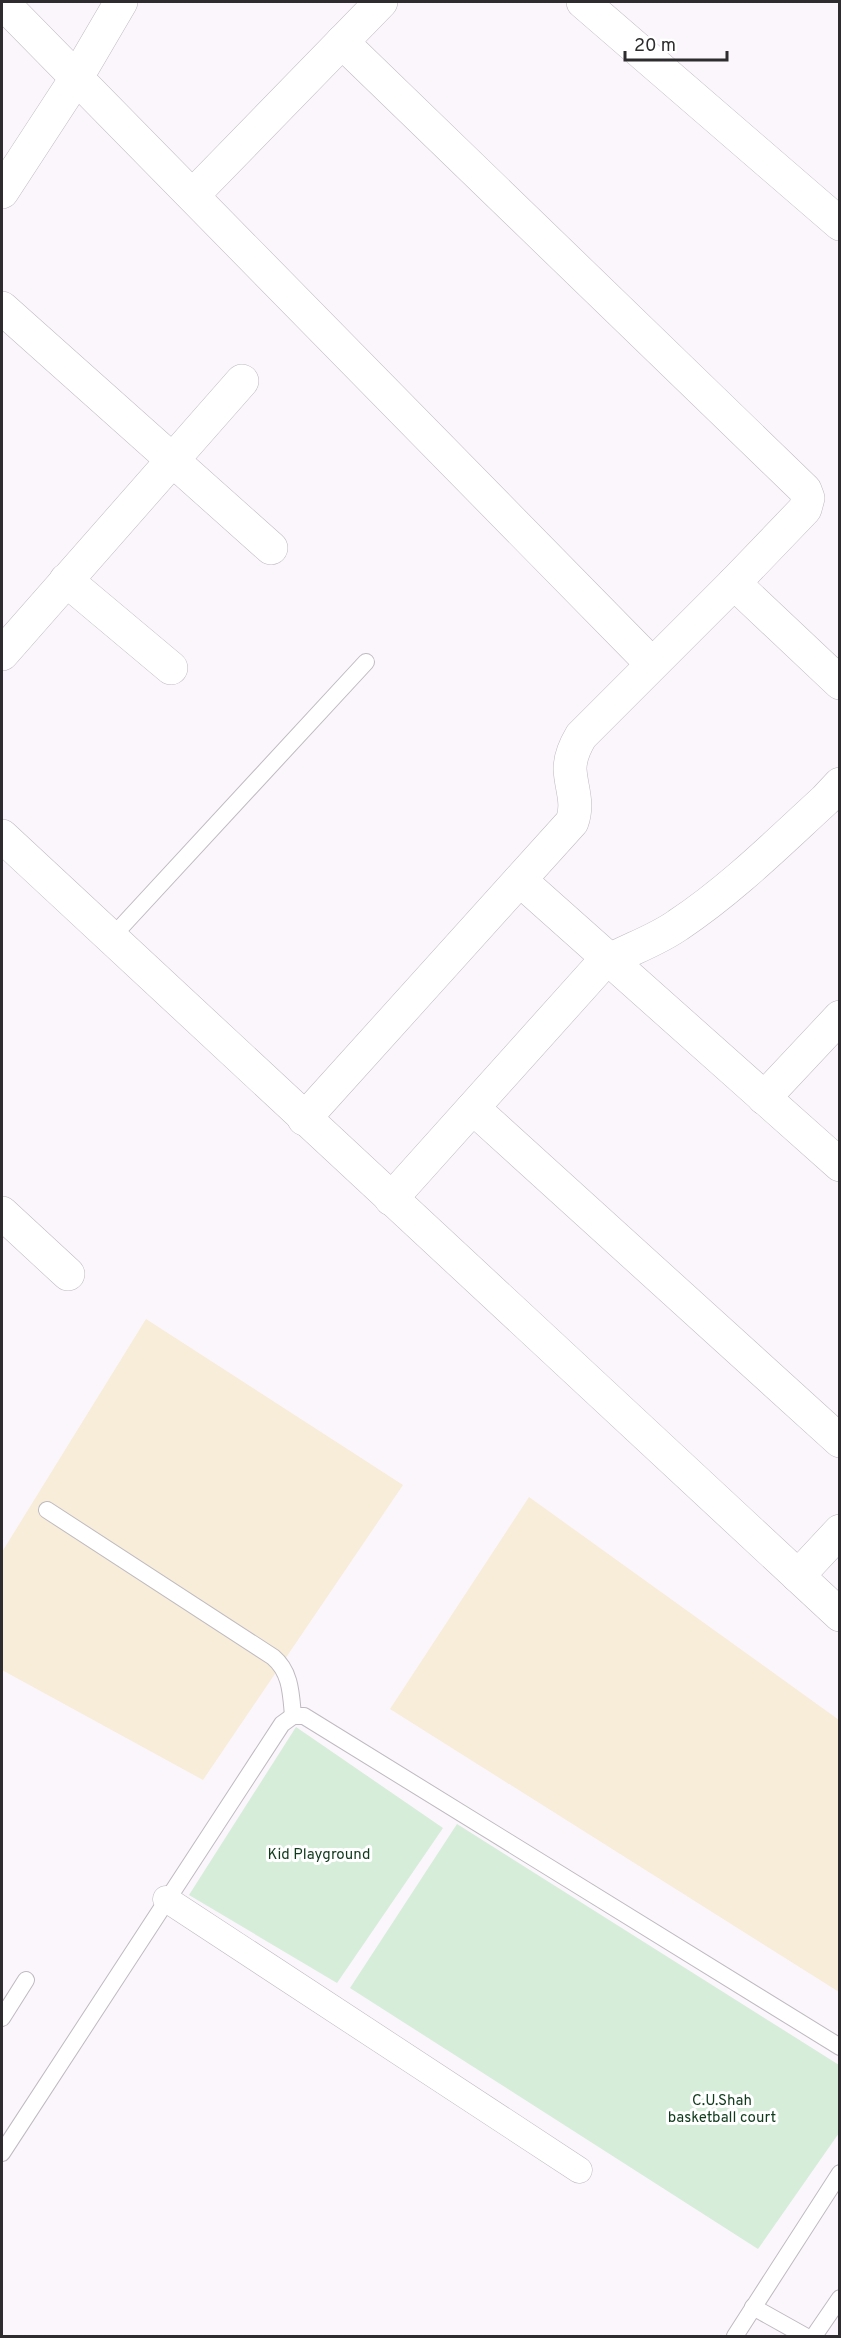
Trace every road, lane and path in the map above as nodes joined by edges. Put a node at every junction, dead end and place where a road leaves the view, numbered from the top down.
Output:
1 (2, 2) edge
2 (121, 2) edge
3 (381, 2) edge
4 (583, 2) edge
5 (342, 42) junction
6 (77, 77) junction
7 (2, 192) edge
8 (193, 195) junction
9 (840, 224) edge
10 (2, 308) edge
11 (242, 381) dead end
12 (171, 461) junction
13 (272, 548) dead end
14 (66, 580) junction
15 (734, 583) junction
16 (2, 654) edge
17 (366, 662) dead end
18 (652, 664) junction
19 (171, 668) dead end
20 (840, 683) edge
21 (835, 799) edge
22 (2, 836) edge
23 (520, 880) junction
24 (111, 938) junction
25 (609, 960) junction
26 (840, 1017) edge
27 (764, 1098) junction
28 (473, 1108) junction
29 (304, 1119) junction
30 (840, 1165) edge
31 (391, 1199) junction
32 (2, 1213) edge
33 (68, 1274) dead end
34 (840, 1441) edge
35 (47, 1510) dead end
36 (840, 1531) edge
37 (798, 1576) junction
38 (840, 1615) edge
39 (293, 1716) junction
40 (166, 1899) junction
41 (26, 1980) dead end
42 (2, 2018) edge
43 (840, 2047) edge
44 (2, 2153) edge
45 (579, 2170) dead end
46 (840, 2173) edge
47 (840, 2298) edge
48 (753, 2307) junction
49 (735, 2337) edge
50 (805, 2337) edge
51 (814, 2337) edge

1 - 6 street
2 - 6 street
3 - 5 street
4 - 9 street
5 - 8 street
5 - 15 street
6 - 7 street
6 - 8 street
8 - 18 street
10 - 12 street
11 - 12 street
12 - 13 street
12 - 14 street
14 - 16 street
14 - 19 street
15 - 18 street
15 - 20 street
17 - 24 lane
18 - 23 street
21 - 25 street
22 - 24 street
23 - 25 street
23 - 29 street
24 - 29 street
25 - 27 street
25 - 28 street
26 - 27 street
27 - 30 street
28 - 31 street
28 - 34 street
29 - 31 street
31 - 37 street
32 - 33 street
35 - 39 lane
36 - 37 street
37 - 38 street
39 - 40 lane
39 - 43 lane
40 - 44 lane
40 - 45 street
41 - 42 lane
46 - 48 lane
47 - 51 lane
48 - 49 lane
48 - 50 lane

